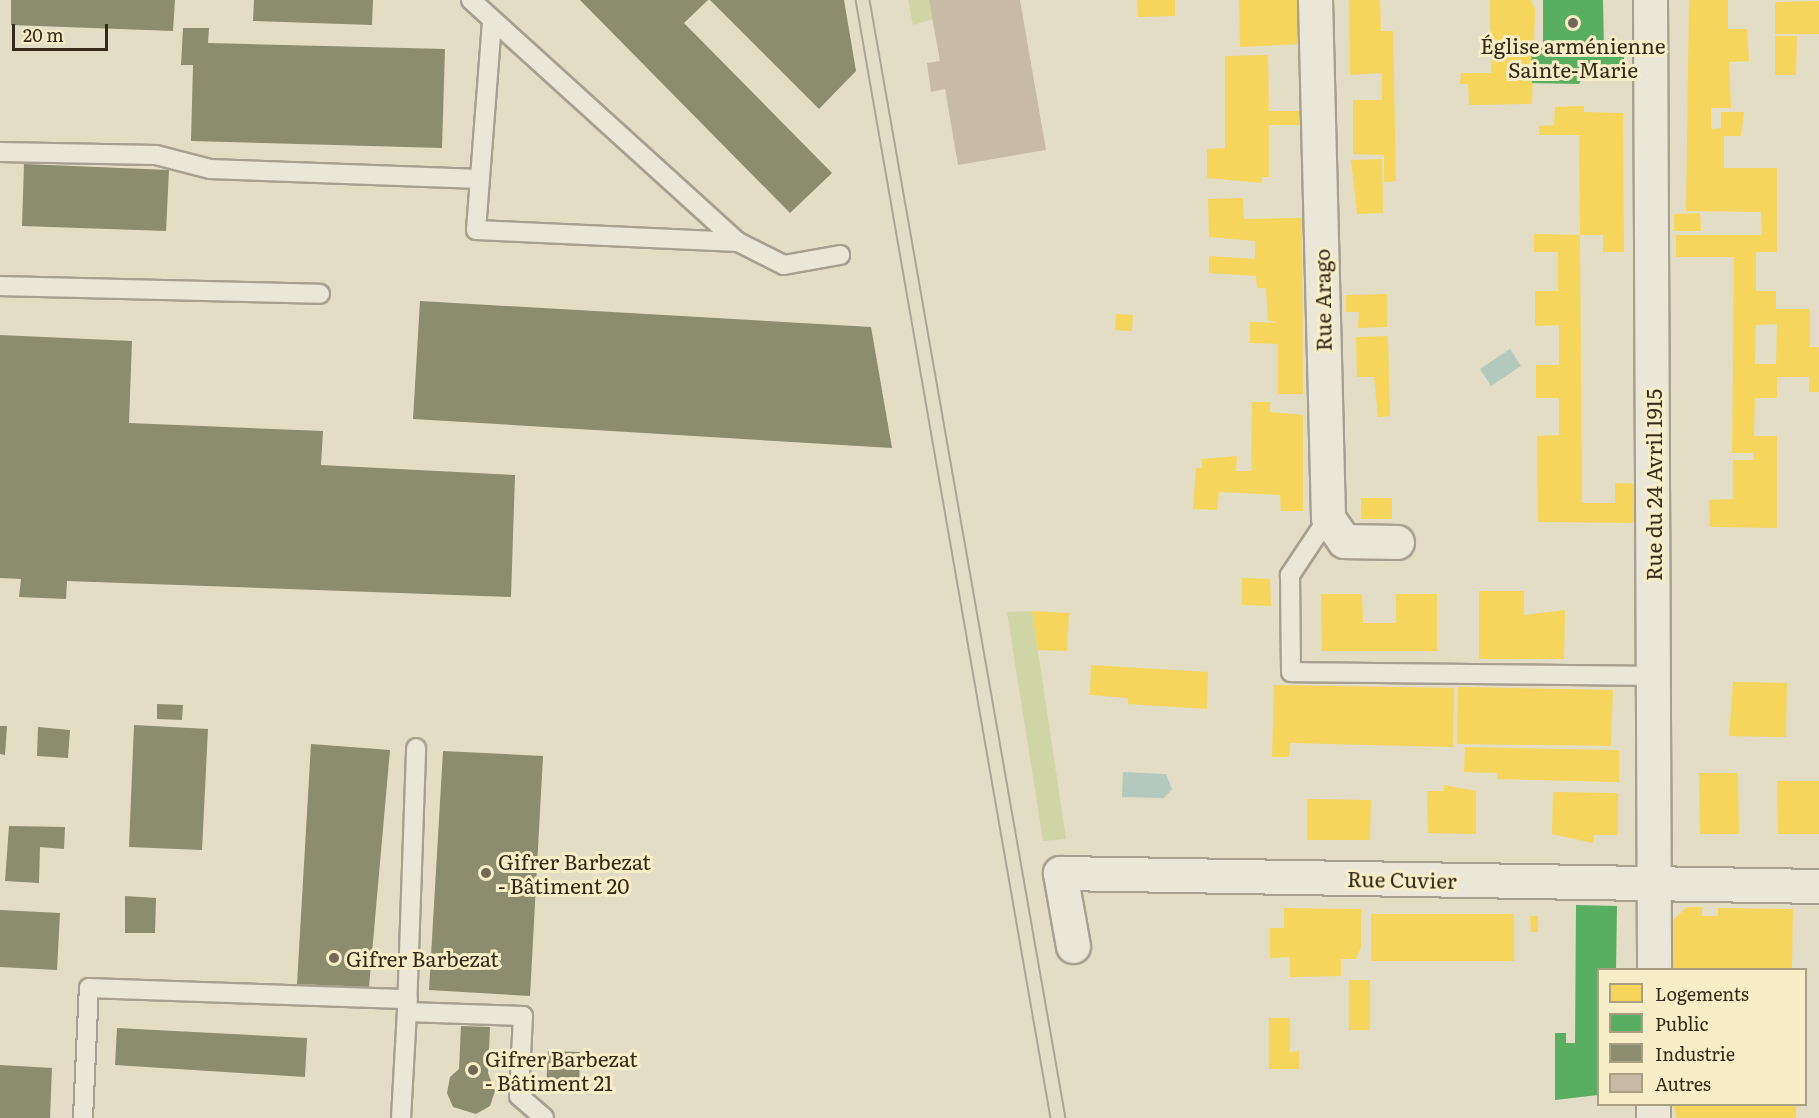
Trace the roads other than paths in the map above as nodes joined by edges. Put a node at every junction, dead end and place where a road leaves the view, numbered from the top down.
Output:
1 (471, 0) edge
2 (1315, 0) edge
3 (1650, 0) edge
4 (492, 20) junction
5 (0, 152) edge
6 (480, 179) junction
7 (738, 242) junction
8 (840, 255) dead end
9 (0, 286) edge
10 (320, 294) dead end
11 (1328, 518) junction
12 (1398, 542) dead end
13 (1654, 676) junction
14 (416, 748) dead end
15 (1654, 883) junction
16 (1819, 886) edge
17 (1072, 946) dead end
18 (1654, 968) edge
19 (408, 1006) junction
20 (83, 1118) edge
21 (401, 1118) edge
22 (544, 1118) edge

1 - 4 lane
2 - 11 street, Rue Arago
3 - 13 street, Rue du 24 Avril 1915
4 - 6 lane
4 - 7 lane
5 - 6 lane
6 - 7 lane
7 - 8 lane
9 - 10 lane
11 - 12 street
11 - 13 lane
13 - 15 street, Rue du 24 Avril 1915
14 - 19 lane
15 - 16 street, Rue Cuvier
15 - 17 street, Rue Cuvier
15 - 18 street, Rue du 24 Avril 1915
19 - 20 lane
19 - 21 lane
19 - 22 lane

